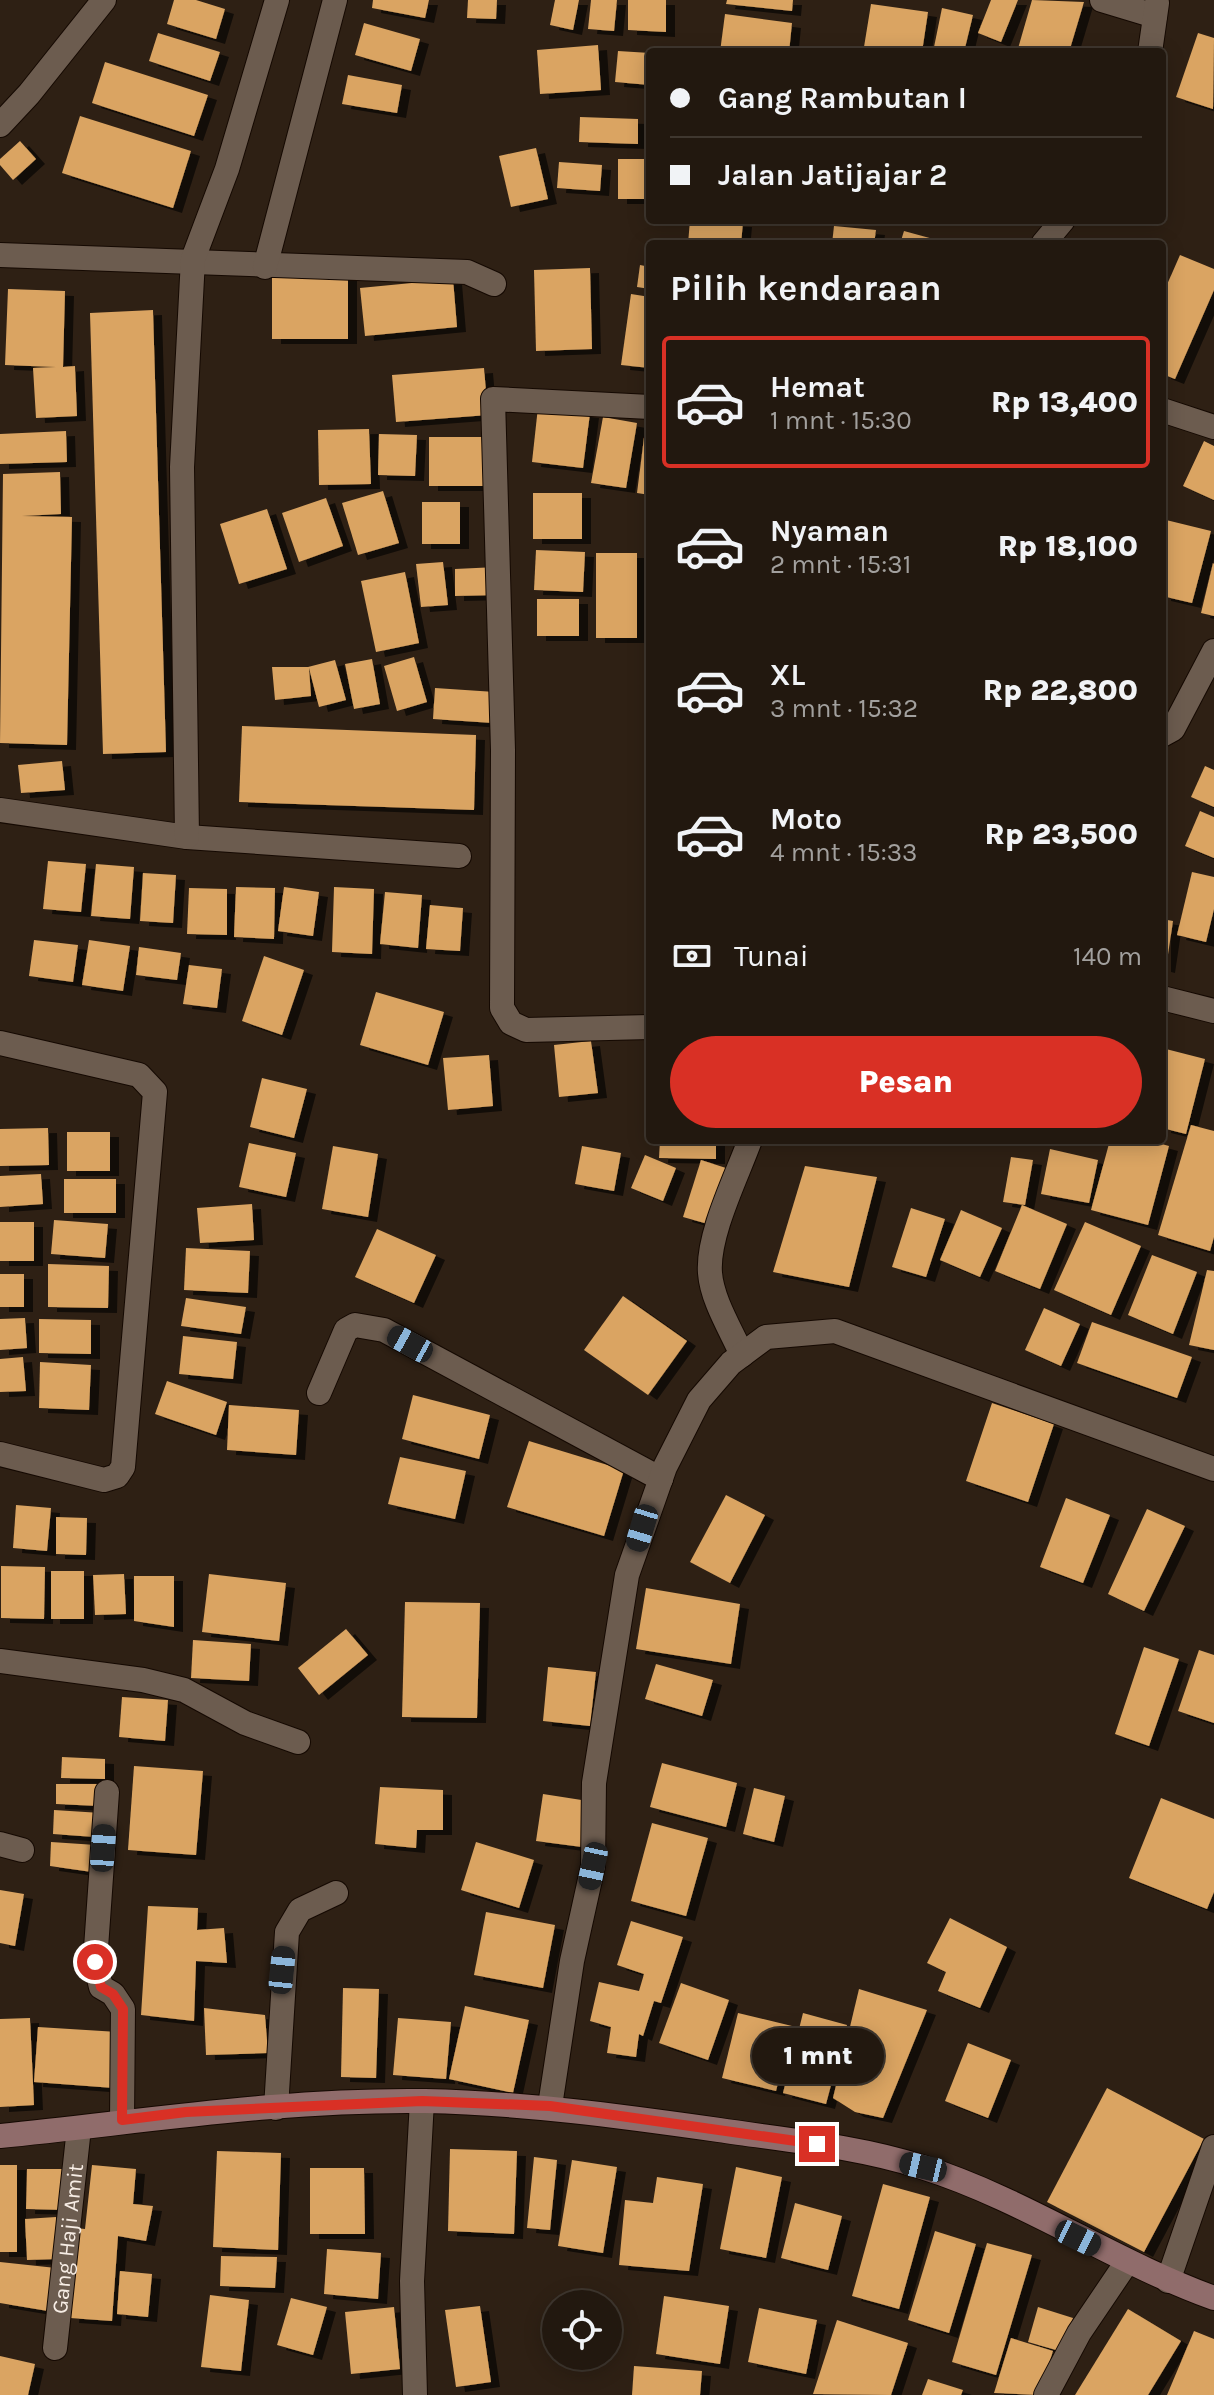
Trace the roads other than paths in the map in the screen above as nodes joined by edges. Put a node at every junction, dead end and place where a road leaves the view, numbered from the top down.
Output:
1 (104, 0) edge
2 (277, 0) edge
3 (335, 0) edge
4 (1102, 0) edge
5 (1156, 8) edge
6 (1151, 48) edge
7 (0, 125) edge
8 (1060, 224) edge
9 (1046, 240) edge
10 (0, 255) edge
11 (193, 259) junction
12 (265, 267) junction
13 (494, 284) dead end
14 (646, 407) edge
15 (1166, 411) edge
16 (1214, 427) edge
17 (1214, 651) edge
18 (1166, 733) edge
19 (0, 810) edge
20 (187, 837) junction
21 (459, 856) dead end
22 (1166, 999) edge
23 (1214, 1011) edge
24 (646, 1027) edge
25 (0, 1043) edge
26 (749, 1144) edge
27 (742, 1355) junction
28 (319, 1393) dead end
29 (0, 1454) edge
30 (1214, 1469) edge
31 (661, 1479) junction
32 (0, 1661) edge
33 (298, 1742) dead end
34 (107, 1792) dead end
35 (336, 1893) dead end
36 (422, 2101) junction
37 (550, 2106) junction
38 (276, 2108) junction
39 (122, 2120) junction
40 (79, 2128) junction
41 (0, 2136) edge
42 (1214, 2147) edge
43 (1127, 2262) junction
44 (1168, 2281) junction
45 (1214, 2298) edge
46 (55, 2348) dead end
47 (415, 2395) edge
48 (1046, 2395) edge

1 - 7 street
2 - 11 street
3 - 12 street
4 - 5 street
5 - 6 street
8 - 9 street
10 - 11 street
11 - 12 street
11 - 20 street
12 - 13 street
14 - 24 street
15 - 16 street
17 - 18 street
19 - 20 street
20 - 21 street
22 - 23 street
25 - 29 street
26 - 27 street
27 - 30 street
27 - 31 street
28 - 31 street
31 - 37 street
32 - 33 street
34 - 39 street
35 - 38 street
36 - 37 street
36 - 38 street
36 - 47 street
37 - 43 street
38 - 39 street
39 - 40 street
40 - 41 street
40 - 46 street, Gang Haji Amit
42 - 44 street
43 - 44 street
43 - 48 street
44 - 45 street

